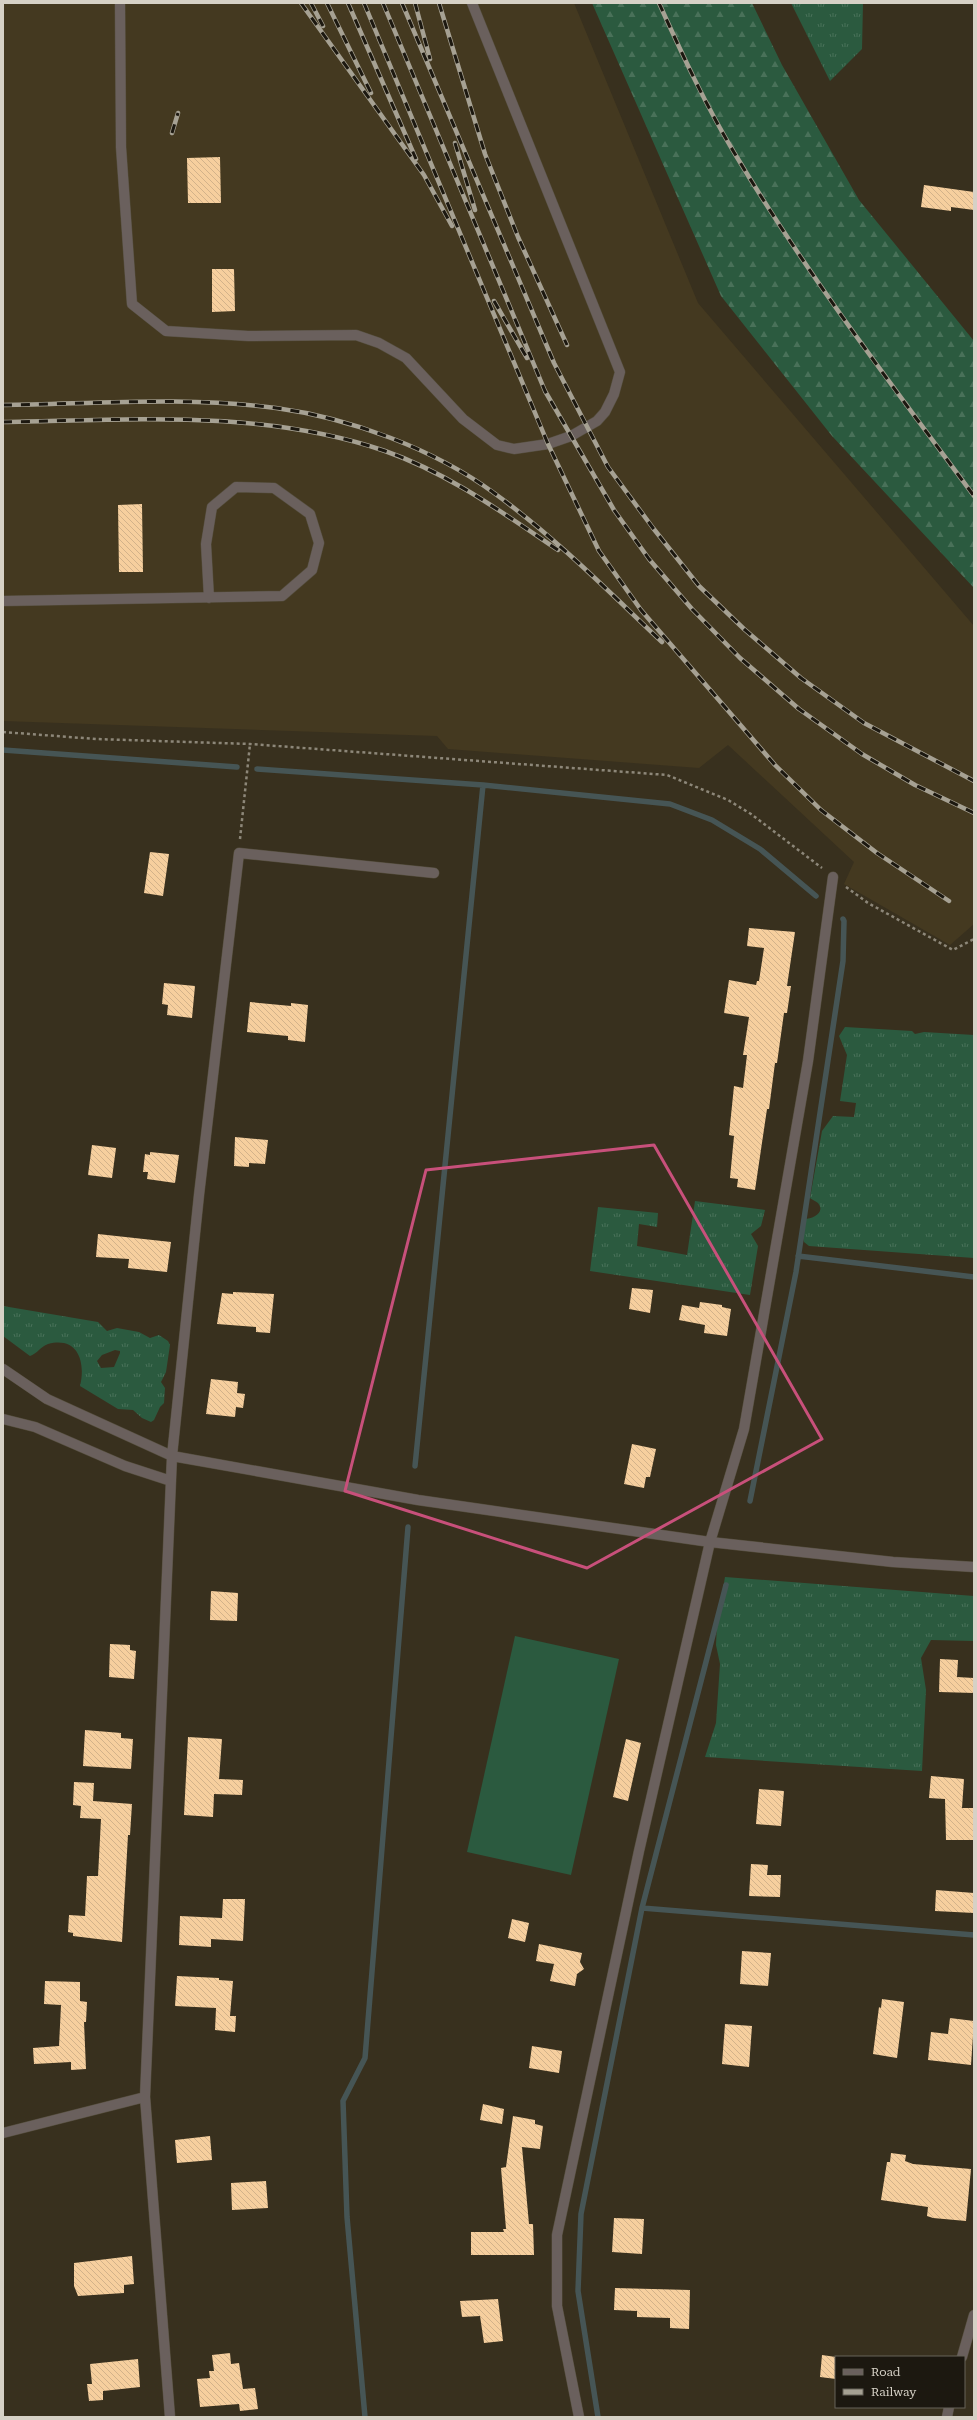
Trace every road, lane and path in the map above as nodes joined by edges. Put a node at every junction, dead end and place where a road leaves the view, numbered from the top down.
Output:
1 (120, 3) edge
2 (472, 3) edge
3 (208, 598) junction
4 (3, 601) edge
5 (3, 732) edge
6 (250, 744) junction
7 (239, 853) junction
8 (434, 873) dead end
9 (833, 877) junction
10 (974, 939) edge
11 (3, 1369) edge
12 (3, 1419) edge
13 (172, 1456) junction
14 (171, 1481) junction
15 (710, 1542) junction
16 (974, 1567) edge
17 (145, 2096) junction
18 (3, 2133) edge
19 (974, 2315) edge
20 (967, 2351) edge
21 (170, 2417) edge
22 (579, 2417) edge

1 - 2 street
3 - 3 street
3 - 4 street
5 - 6 path
6 - 7 path
6 - 9 path
7 - 8 street
7 - 13 street
9 - 10 path
9 - 15 street
11 - 13 street
12 - 14 street
13 - 14 street
13 - 15 street
14 - 17 street
15 - 16 street
15 - 22 street
17 - 18 street
17 - 21 street
19 - 20 street

